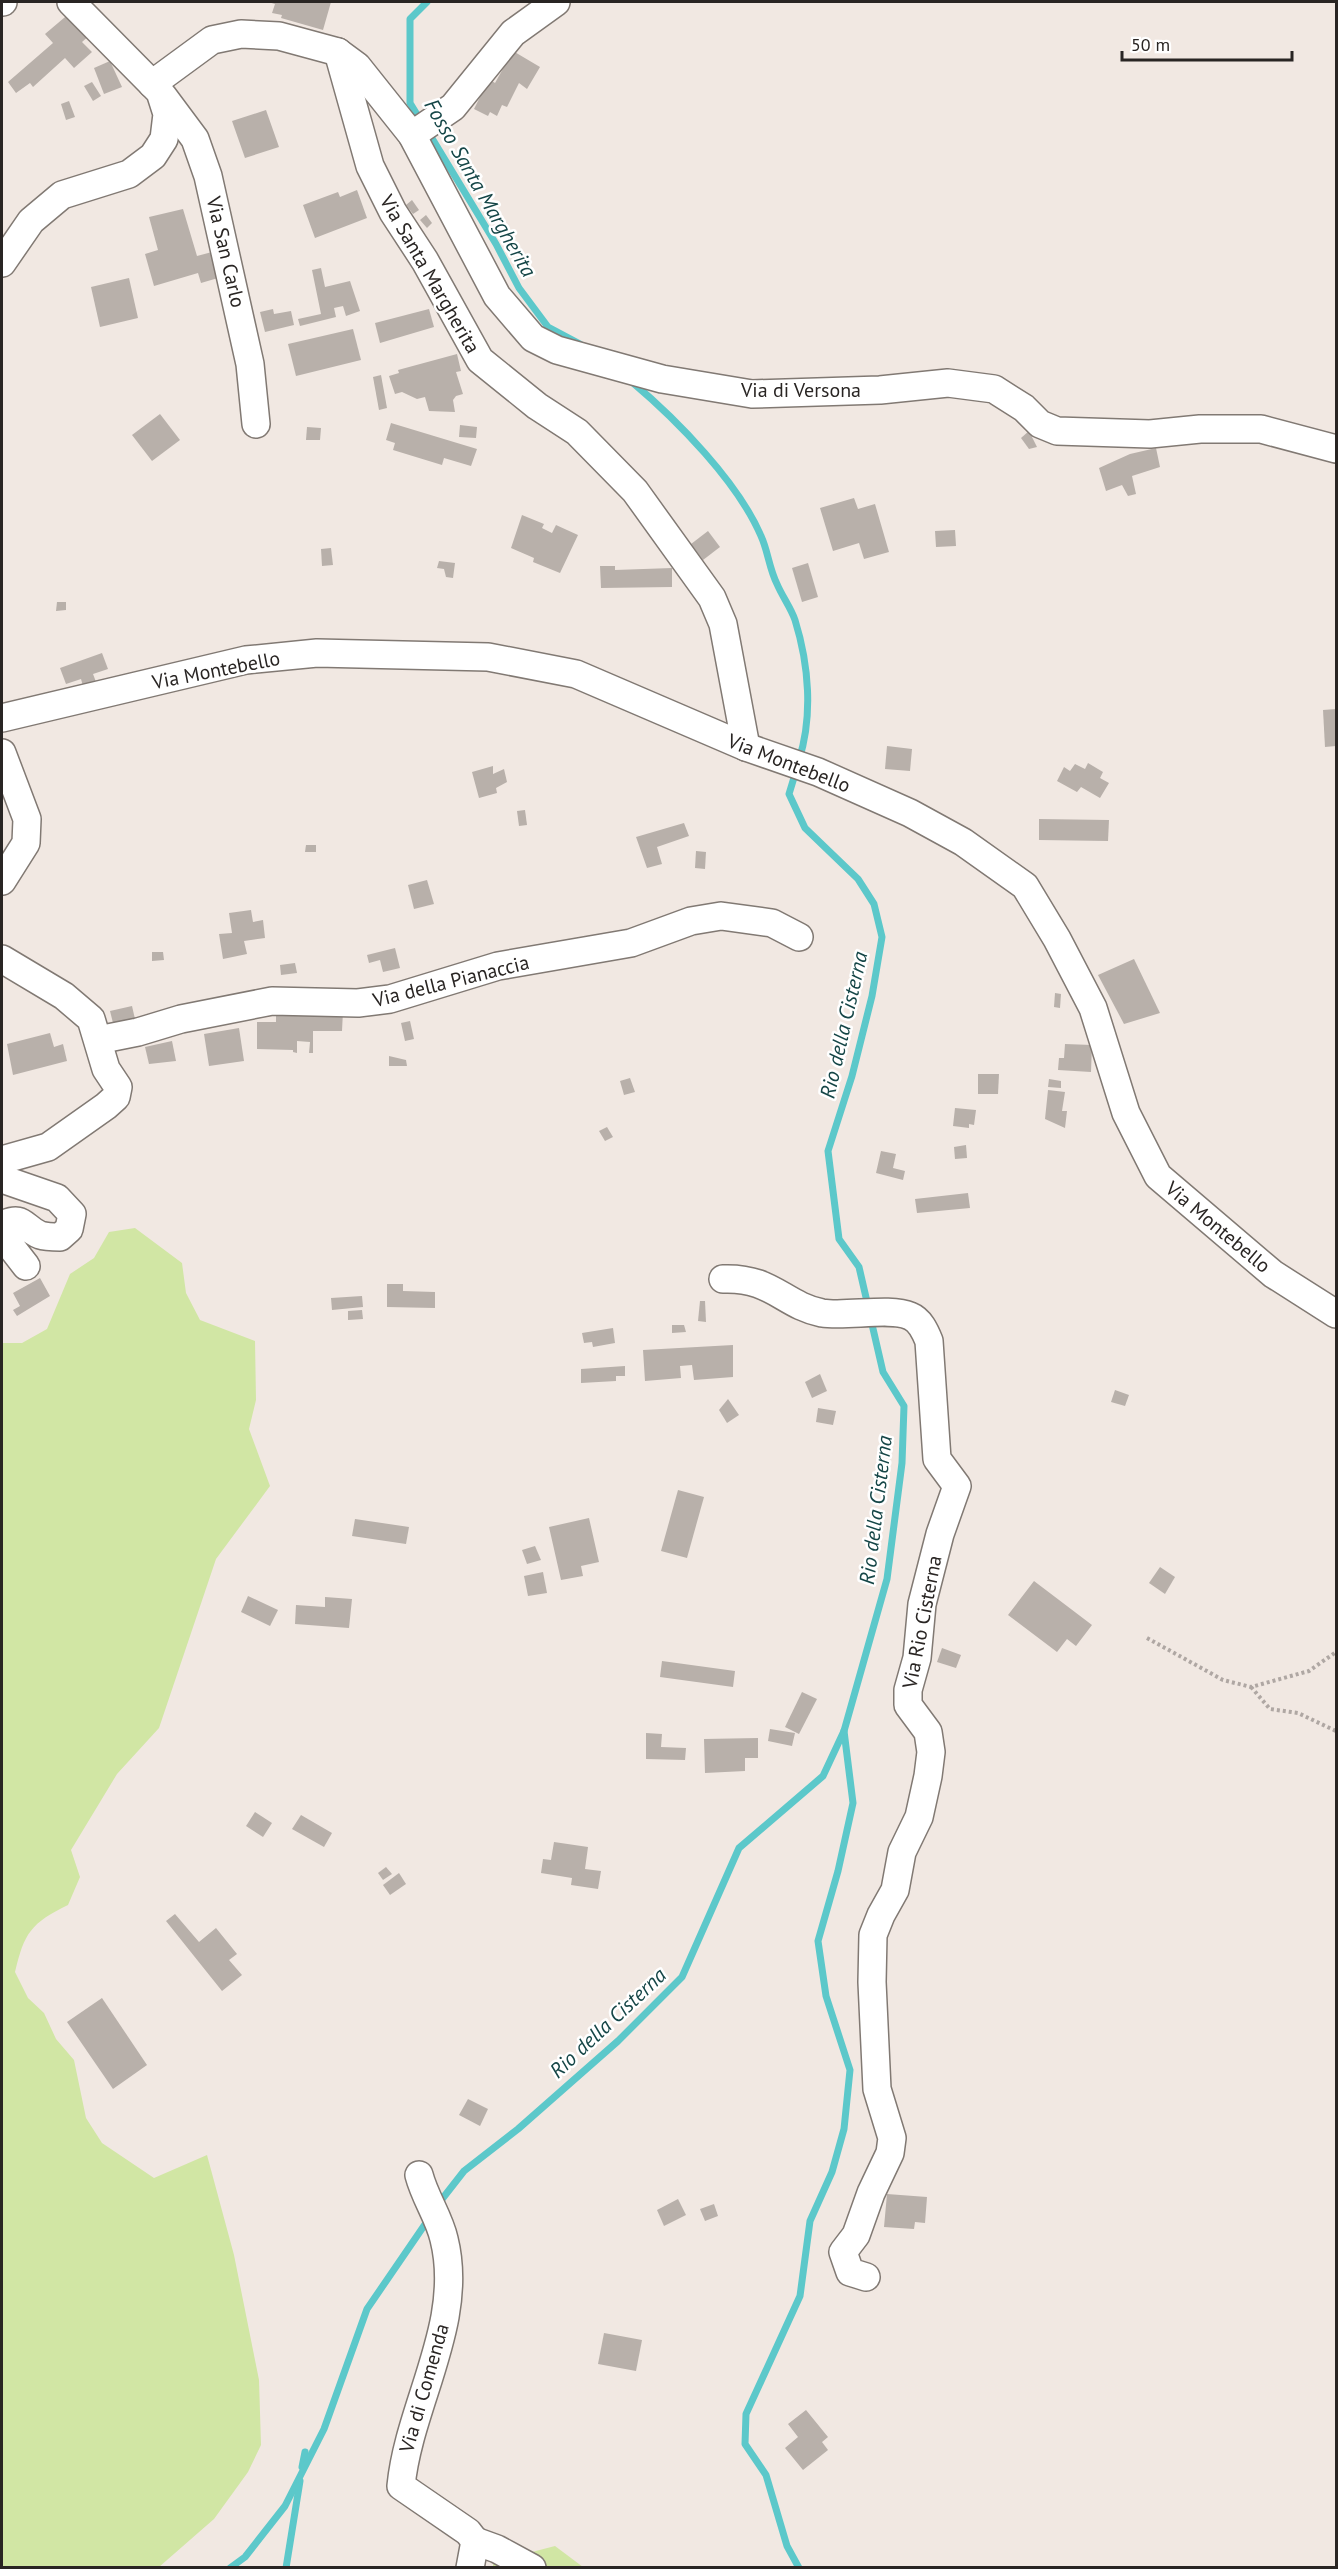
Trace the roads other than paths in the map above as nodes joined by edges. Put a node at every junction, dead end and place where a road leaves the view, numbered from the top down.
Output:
1 (71, 2) edge
2 (530, 2) edge
3 (556, 2) edge
4 (513, 33) junction
5 (338, 52) junction
6 (156, 88) junction
7 (423, 128) junction
8 (2, 263) edge
9 (256, 424) dead end
10 (1336, 449) edge
11 (2, 718) edge
12 (746, 747) junction
13 (2, 753) edge
14 (2, 881) edge
15 (799, 938) dead end
16 (2, 959) edge
17 (98, 1040) junction
18 (2, 1160) edge
19 (2, 1179) edge
20 (26, 1266) dead end
21 (723, 1279) dead end
22 (1336, 1314) edge
23 (427, 2198) dead end
24 (866, 2277) dead end
25 (475, 2541) junction
26 (470, 2568) edge
27 (532, 2568) edge

1 - 6 street
2 - 4 street
3 - 4 street
4 - 7 street
5 - 6 street
5 - 7 street, Via di Versona
5 - 12 street, Via Santa Margherita
6 - 8 street
6 - 9 street, Via San Carlo
7 - 10 street, Via di Versona
11 - 12 street, Via Montebello
12 - 22 street, Via Montebello
13 - 14 street
15 - 17 street, Via della Pianaccia
16 - 17 street
17 - 18 street
19 - 20 street
21 - 24 street, Via Rio Cisterna
23 - 25 street, Via di Comenda
25 - 26 street
25 - 27 street

